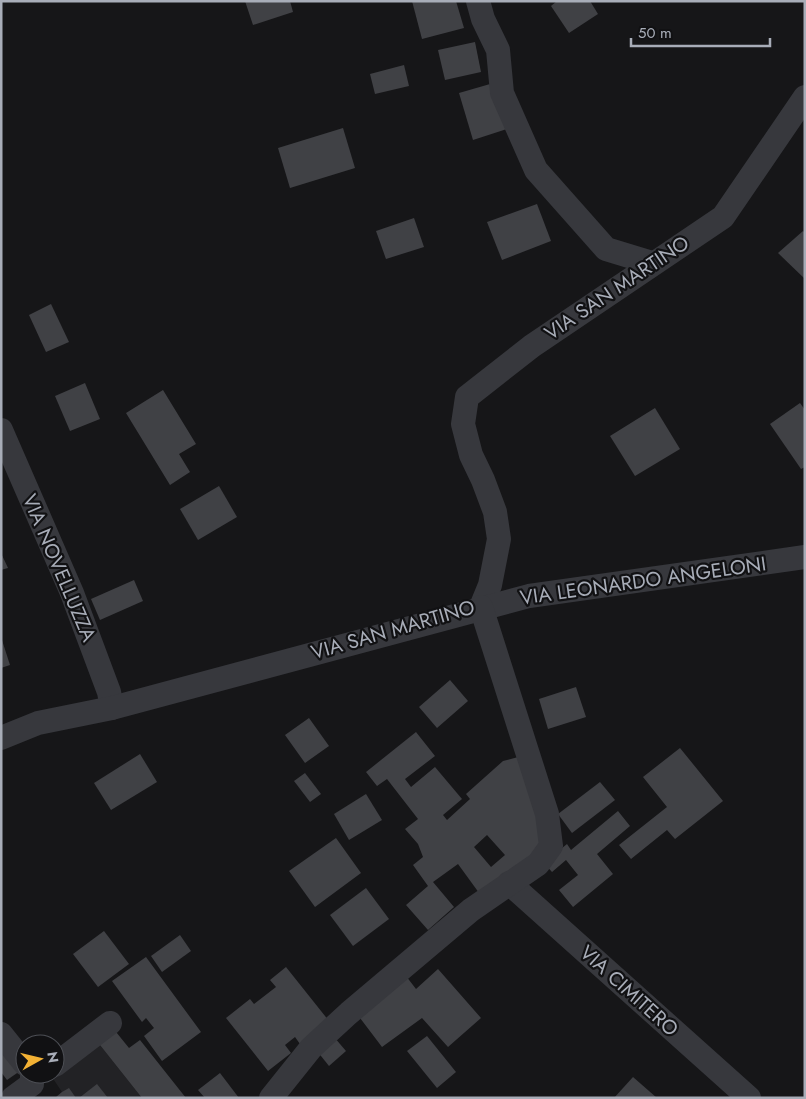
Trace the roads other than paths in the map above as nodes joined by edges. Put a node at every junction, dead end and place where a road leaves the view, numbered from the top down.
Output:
1 (478, 1) edge
2 (805, 97) edge
3 (652, 263) junction
4 (1, 430) edge
5 (805, 557) edge
6 (481, 607) junction
7 (112, 708) junction
8 (1, 738) edge
9 (509, 884) junction
10 (110, 1023) dead end
11 (1, 1034) edge
12 (15, 1051) edge
13 (65, 1057) edge
14 (31, 1084) edge
15 (13, 1098) edge
16 (272, 1098) edge
17 (749, 1098) edge

1 - 3 street
2 - 3 street, VIA SAN MARTINO
3 - 6 street, VIA SAN MARTINO
4 - 7 street, VIA NOVELLUZZA
5 - 6 street, VIA LEONARDO ANGELONI
6 - 7 street, VIA SAN MARTINO
6 - 9 street
7 - 8 street, VIA SAN MARTINO
9 - 16 street
9 - 17 street, VIA CIMITERO
10 - 13 street
11 - 12 street
14 - 15 street

